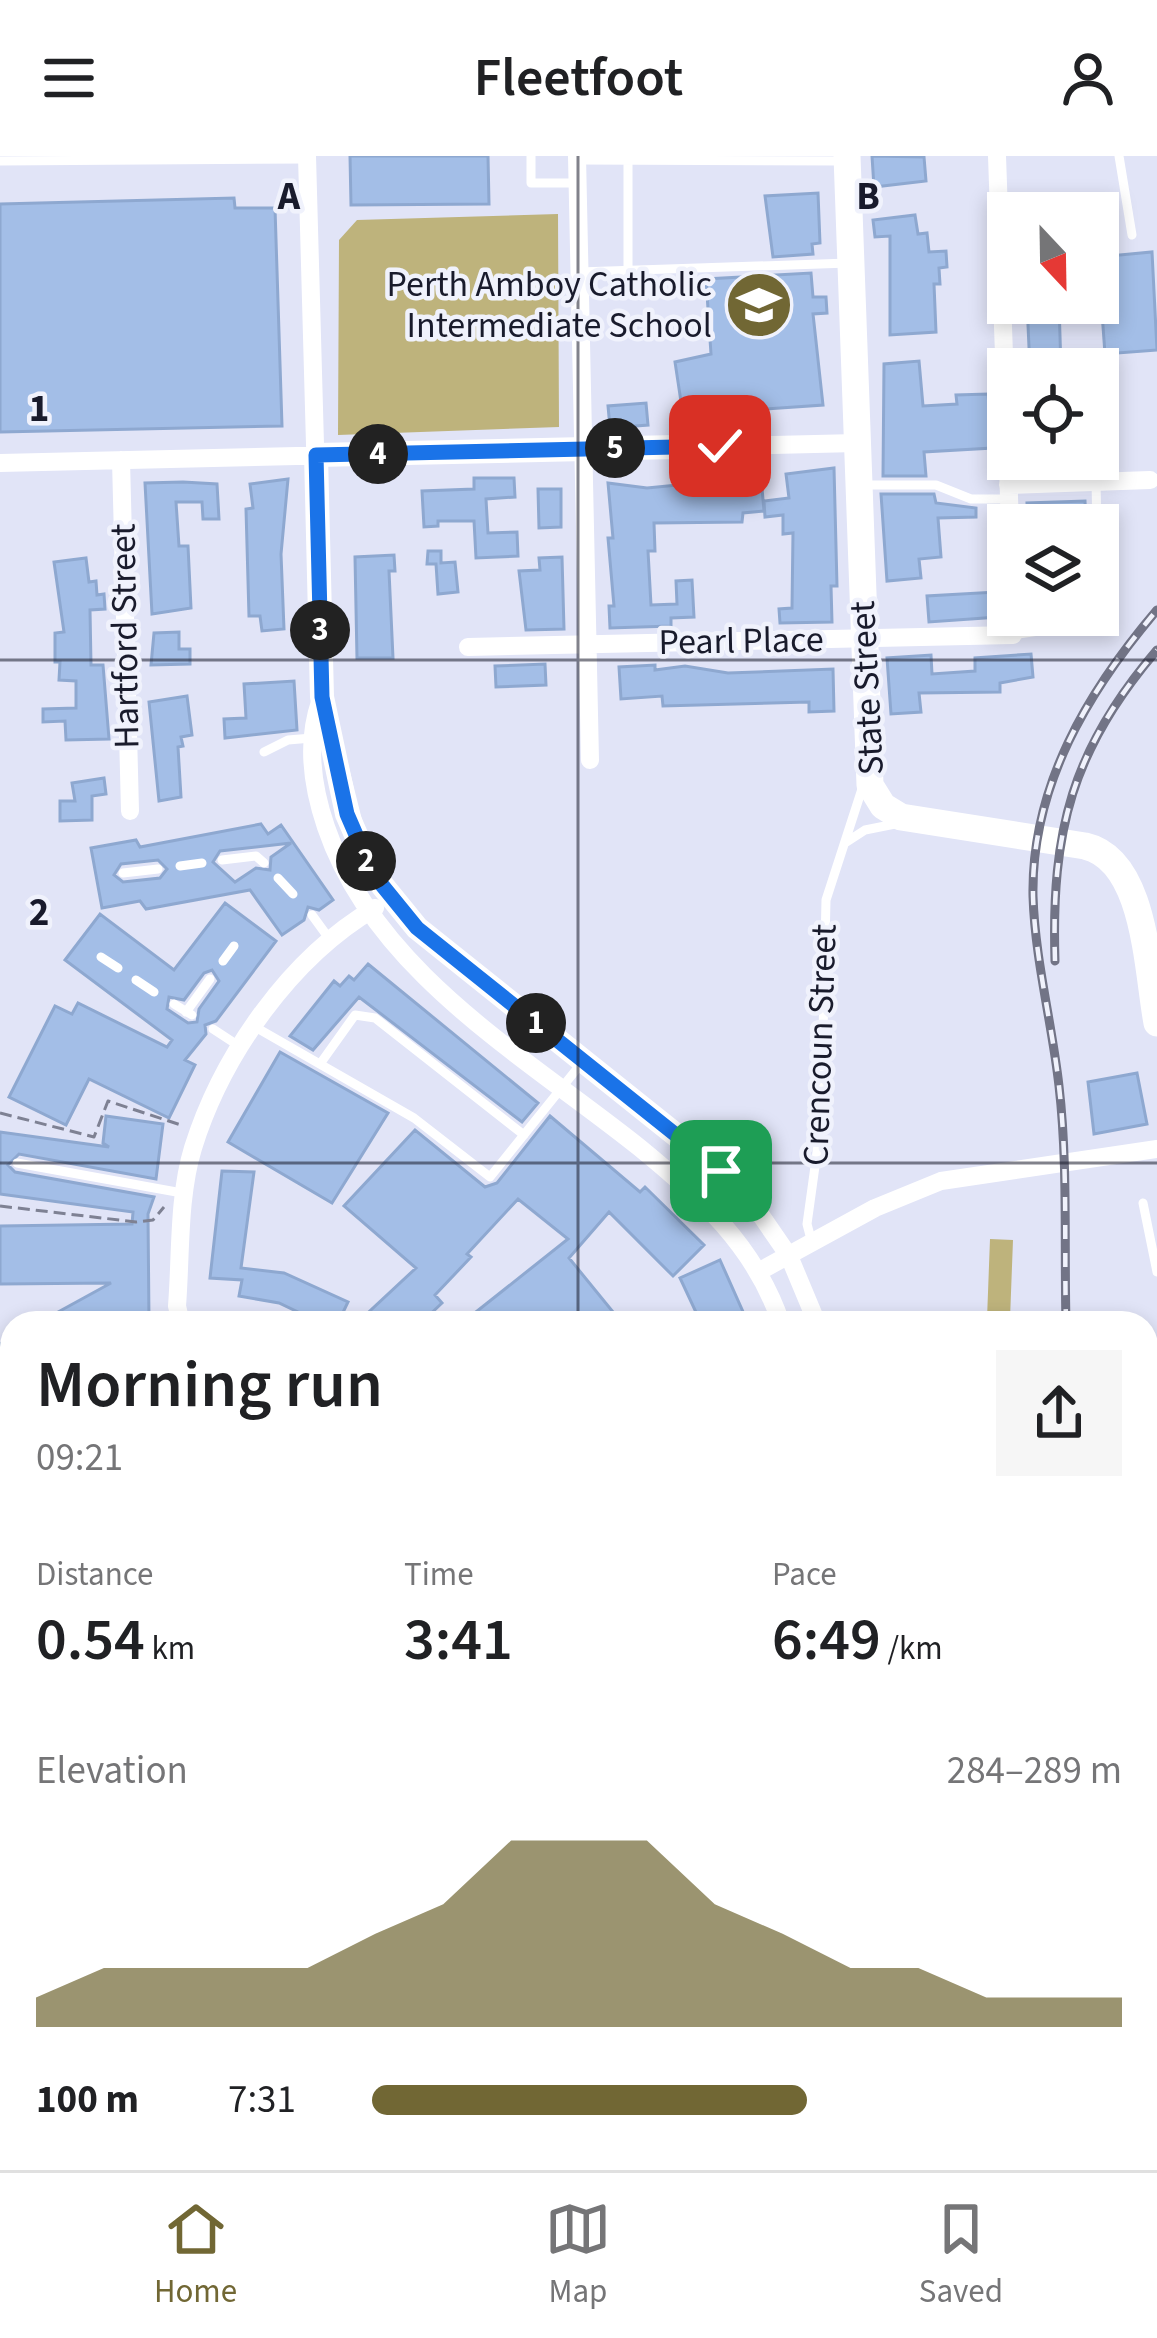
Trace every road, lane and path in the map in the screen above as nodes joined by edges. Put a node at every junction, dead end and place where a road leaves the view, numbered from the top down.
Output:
1 (531, 156) edge
2 (997, 156) edge
3 (1119, 156) edge
4 (307, 158) edge
5 (577, 158) edge
6 (847, 158) edge
7 (706, 160) edge
8 (0, 161) edge
9 (628, 165) junction
10 (577, 183) junction
11 (1132, 236) dead end
12 (850, 263) junction
13 (628, 271) junction
14 (579, 272) junction
15 (857, 443) junction
16 (583, 449) junction
17 (316, 455) junction
18 (121, 460) junction
19 (0, 463) edge
20 (1150, 480) dead end
21 (1096, 482) junction
22 (858, 485) junction
23 (1009, 492) junction
24 (1009, 504) edge
25 (1096, 504) edge
26 (987, 627) edge
27 (863, 638) junction
28 (587, 645) junction
29 (468, 647) dead end
30 (322, 697) junction
31 (312, 738) junction
32 (264, 752) dead end
33 (590, 760) dead end
34 (866, 766) junction
35 (130, 811) dead end
36 (924, 822) junction
37 (842, 848) junction
38 (222, 860) dead end
39 (264, 862) dead end
40 (202, 863) dead end
41 (180, 866) dead end
42 (158, 869) dead end
43 (123, 874) dead end
44 (278, 878) dead end
45 (293, 894) dead end
46 (389, 899) junction
47 (366, 912) junction
48 (312, 914) dead end
49 (328, 938) junction
50 (234, 946) dead end
51 (101, 957) dead end
52 (223, 961) dead end
53 (118, 968) dead end
54 (210, 979) dead end
55 (136, 980) dead end
56 (154, 992) dead end
57 (174, 1004) dead end
58 (1157, 1023) edge
59 (256, 1027) junction
60 (213, 1029) dead end
61 (242, 1048) junction
62 (584, 1060) junction
63 (320, 1064) junction
64 (563, 1087) junction
65 (0, 1113) edge
66 (524, 1135) junction
67 (178, 1144) dead end
68 (1157, 1149) edge
69 (17, 1162) dead end
70 (180, 1192) junction
71 (1143, 1203) dead end
72 (0, 1206) edge
73 (812, 1243) junction
74 (789, 1256) junction
75 (1157, 1272) edge
76 (758, 1273) junction
77 (178, 1311) edge
78 (775, 1311) edge
79 (812, 1311) edge

1 - 10 lane
2 - 23 street
3 - 11 lane
4 - 8 lane
4 - 17 street
5 - 9 lane
5 - 10 street
6 - 7 lane
6 - 12 street, State Street
7 - 9 lane
9 - 13 lane
10 - 14 street
12 - 13 lane
12 - 15 street, State Street
13 - 14 lane
14 - 16 street
15 - 16 street
15 - 22 street, State Street
16 - 17 street
16 - 28 street
17 - 18 street
17 - 30 street
18 - 19 street
18 - 35 street, Hartford Street
20 - 21 street
21 - 23 street
21 - 25 lane
22 - 23 lane
22 - 27 street, State Street
23 - 24 street
26 - 27 street, Pearl Place
27 - 28 street, Pearl Place
27 - 34 street, State Street
28 - 29 street, Pearl Place
28 - 33 street
30 - 31 street
30 - 46 street
31 - 32 lane
31 - 47 street
34 - 36 street, State Street
34 - 37 lane, Crencoun Street
36 - 37 lane
36 - 58 street, State Street
37 - 73 lane, Crencoun Street
38 - 39 lane
40 - 41 lane
42 - 43 lane
44 - 45 lane
46 - 47 street
46 - 62 street
47 - 49 street
47 - 64 street
48 - 49 lane
49 - 59 street
50 - 52 lane
51 - 53 lane
54 - 57 lane
55 - 56 lane
59 - 61 street
59 - 63 lane
60 - 61 lane
61 - 70 street
62 - 64 lane
62 - 74 street
63 - 66 lane
63 - 66 lane
64 - 66 lane
64 - 76 street
65 - 67 path
68 - 73 street
69 - 70 lane
70 - 72 path
70 - 77 street
71 - 75 lane
73 - 74 street
74 - 76 street
74 - 79 street
76 - 78 street

